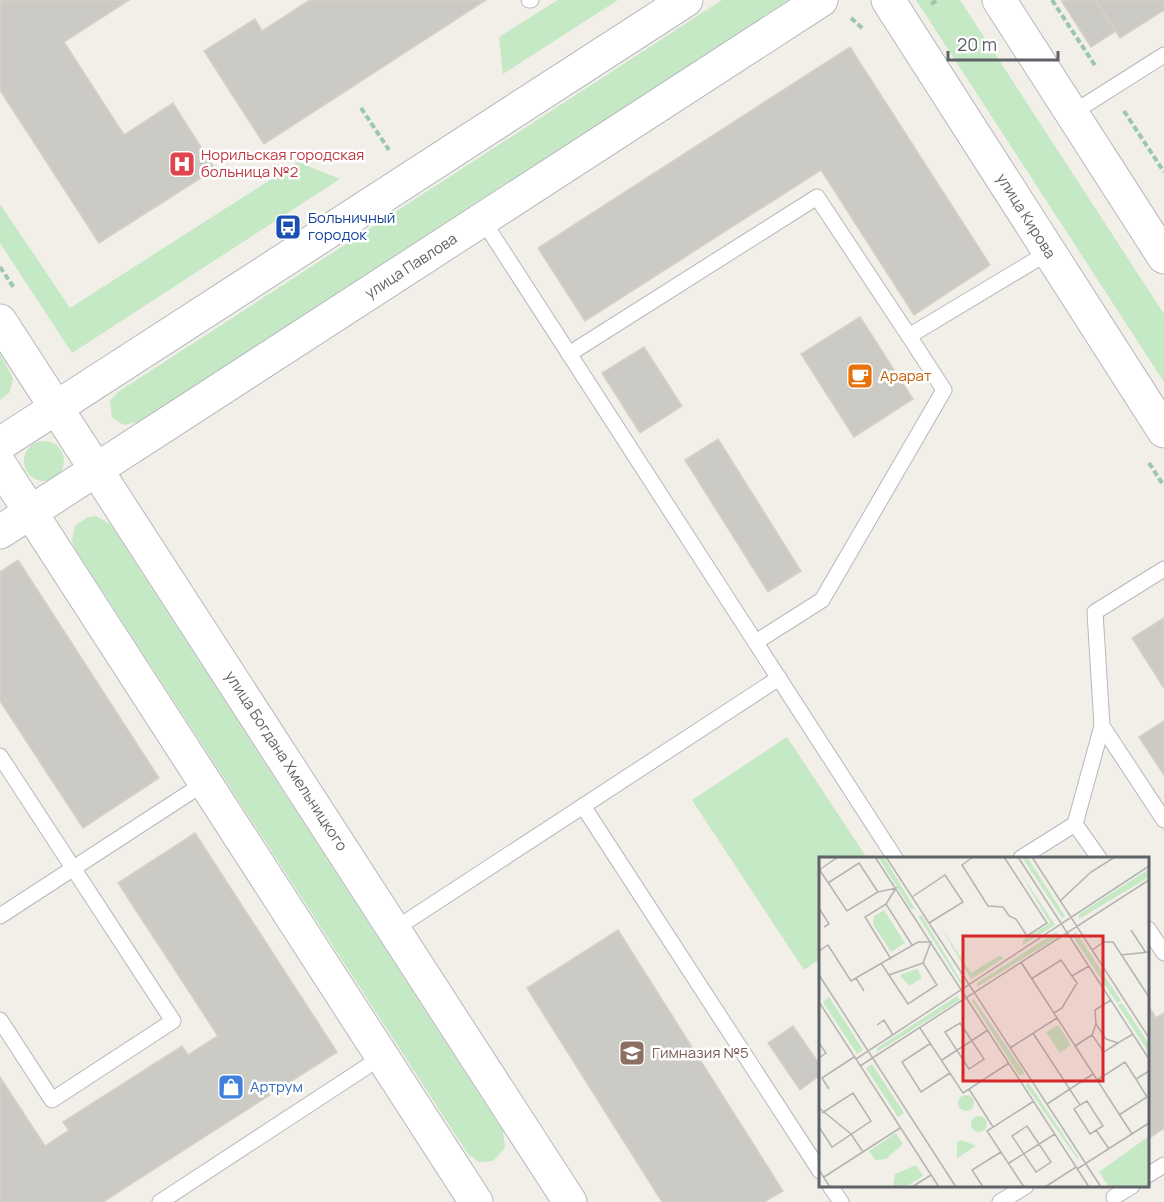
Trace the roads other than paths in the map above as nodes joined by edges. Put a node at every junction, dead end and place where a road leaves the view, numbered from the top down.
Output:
1 (686, 0) edge
2 (821, 0) edge
3 (888, 0) edge
4 (999, 0) edge
5 (1164, 55) edge
6 (1071, 114) junction
7 (482, 219) junction
8 (1048, 252) junction
9 (1164, 257) edge
10 (0, 321) edge
11 (909, 336) junction
12 (569, 354) junction
13 (56, 408) junction
14 (1164, 431) edge
15 (0, 444) edge
16 (0, 465) edge
17 (96, 469) junction
18 (31, 512) junction
19 (0, 532) edge
20 (1164, 569) edge
21 (756, 642) junction
22 (779, 678) junction
23 (1102, 726) junction
24 (0, 756) edge
25 (206, 782) junction
26 (583, 806) junction
27 (1164, 820) edge
28 (1075, 824) junction
29 (895, 857) edge
30 (1023, 857) edge
31 (1097, 857) edge
32 (73, 868) junction
33 (0, 916) edge
34 (395, 929) junction
35 (1149, 930) edge
36 (1164, 953) edge
37 (0, 1020) edge
38 (383, 1056) junction
39 (1164, 1165) edge
40 (819, 1169) edge
41 (1149, 1174) edge
42 (831, 1187) edge
43 (1023, 1187) edge
44 (1128, 1187) edge
45 (1113, 1195) edge
46 (160, 1202) edge
47 (476, 1202) edge
48 (570, 1202) edge
49 (841, 1202) edge
50 (1000, 1202) edge

1 - 13 street
2 - 7 street, улица Павлова
3 - 8 street, улица Кирова
4 - 6 street
5 - 6 lane
6 - 9 street
7 - 12 lane
7 - 17 street, улица Павлова
8 - 11 lane
8 - 14 street, улица Кирова
10 - 13 street, улица Богдана Хмельницкого
11 - 12 lane
11 - 21 lane
12 - 21 lane
13 - 15 street
13 - 17 street, улица Богдана Хмельницкого
16 - 18 street
17 - 18 street, улица Павлова
17 - 34 street, улица Богдана Хмельницкого
18 - 19 street, улица Павлова
18 - 25 street
20 - 23 lane
21 - 22 lane
22 - 26 lane
22 - 29 lane
23 - 27 lane
23 - 28 lane
24 - 32 lane
25 - 32 lane
25 - 38 street
26 - 34 lane
26 - 40 lane
28 - 30 lane
28 - 31 lane
32 - 33 lane
32 - 37 lane
34 - 48 street, улица Богдана Хмельницкого
35 - 36 lane
38 - 46 lane
38 - 47 street
39 - 41 lane
42 - 49 lane
43 - 50 lane
44 - 45 lane

